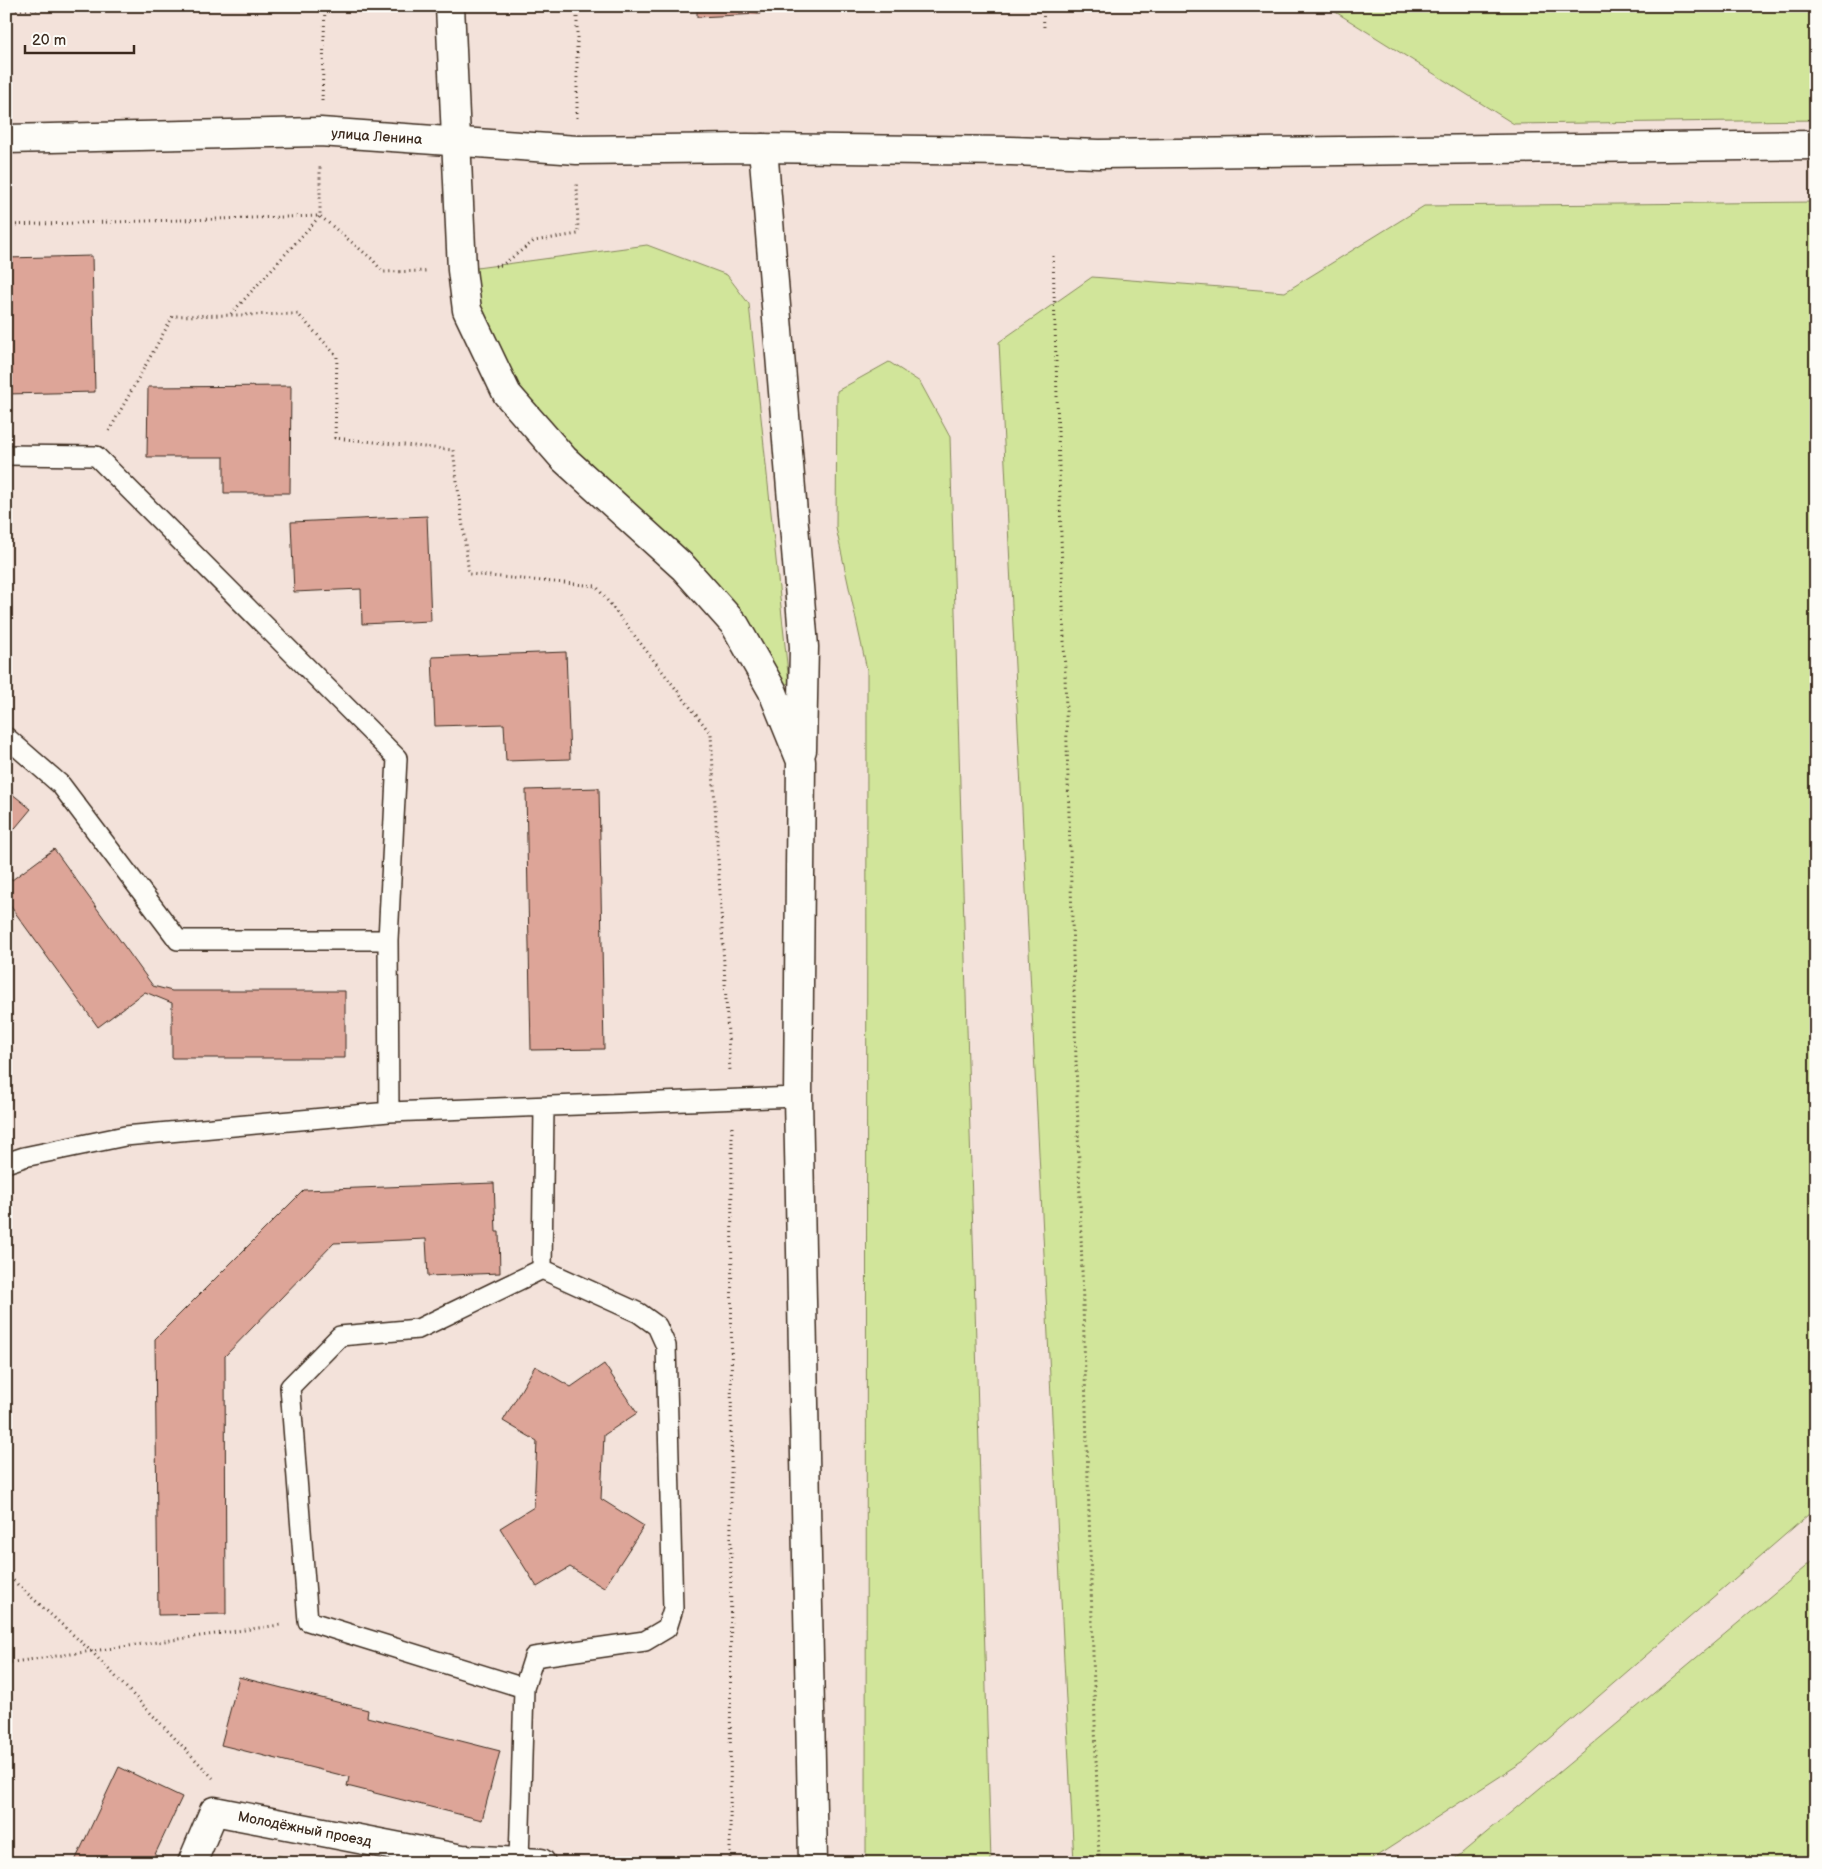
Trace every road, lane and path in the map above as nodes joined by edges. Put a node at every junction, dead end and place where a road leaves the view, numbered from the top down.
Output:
1 (155, 6) edge
2 (450, 6) edge
3 (577, 6) edge
4 (1043, 6) edge
5 (80, 7) edge
6 (6, 10) edge
7 (1044, 28) dead end
8 (6, 139) edge
9 (456, 142) junction
10 (1816, 145) edge
11 (755, 148) junction
12 (577, 150) junction
13 (320, 216) junction
14 (6, 225) edge
15 (1053, 256) dead end
16 (462, 270) junction
17 (231, 315) junction
18 (6, 455) edge
19 (96, 456) junction
20 (6, 737) edge
21 (801, 761) junction
22 (388, 940) junction
23 (798, 1098) junction
24 (732, 1100) junction
25 (544, 1107) junction
26 (390, 1112) junction
27 (6, 1163) edge
28 (542, 1269) junction
29 (6, 1574) edge
30 (308, 1621) junction
31 (91, 1651) junction
32 (6, 1663) edge
33 (524, 1688) junction
34 (252, 1818) junction
35 (530, 1862) edge
36 (192, 1863) edge
37 (730, 1863) edge
38 (813, 1863) edge
39 (1099, 1863) edge

1 - 5 path
2 - 9 street
3 - 12 path
4 - 7 path
5 - 6 path
8 - 9 street, улица Ленина
9 - 12 street, улица Ленина
9 - 16 street
10 - 11 street, улица Ленина
11 - 12 street, улица Ленина
11 - 21 street
12 - 16 path
13 - 14 path
13 - 16 path
13 - 17 path
15 - 39 path
16 - 21 street
17 - 19 path
17 - 24 path
18 - 19 lane
19 - 22 lane
20 - 22 lane
21 - 23 street
22 - 26 lane
23 - 24 lane
23 - 38 street
24 - 25 lane
24 - 37 path
25 - 26 lane
25 - 28 lane
26 - 27 lane
28 - 30 lane
28 - 33 lane
29 - 31 path
30 - 31 path
30 - 33 lane
31 - 32 path
31 - 34 path
33 - 35 lane
34 - 35 street, Молодёжный проезд
34 - 36 street, Молодёжный проезд

